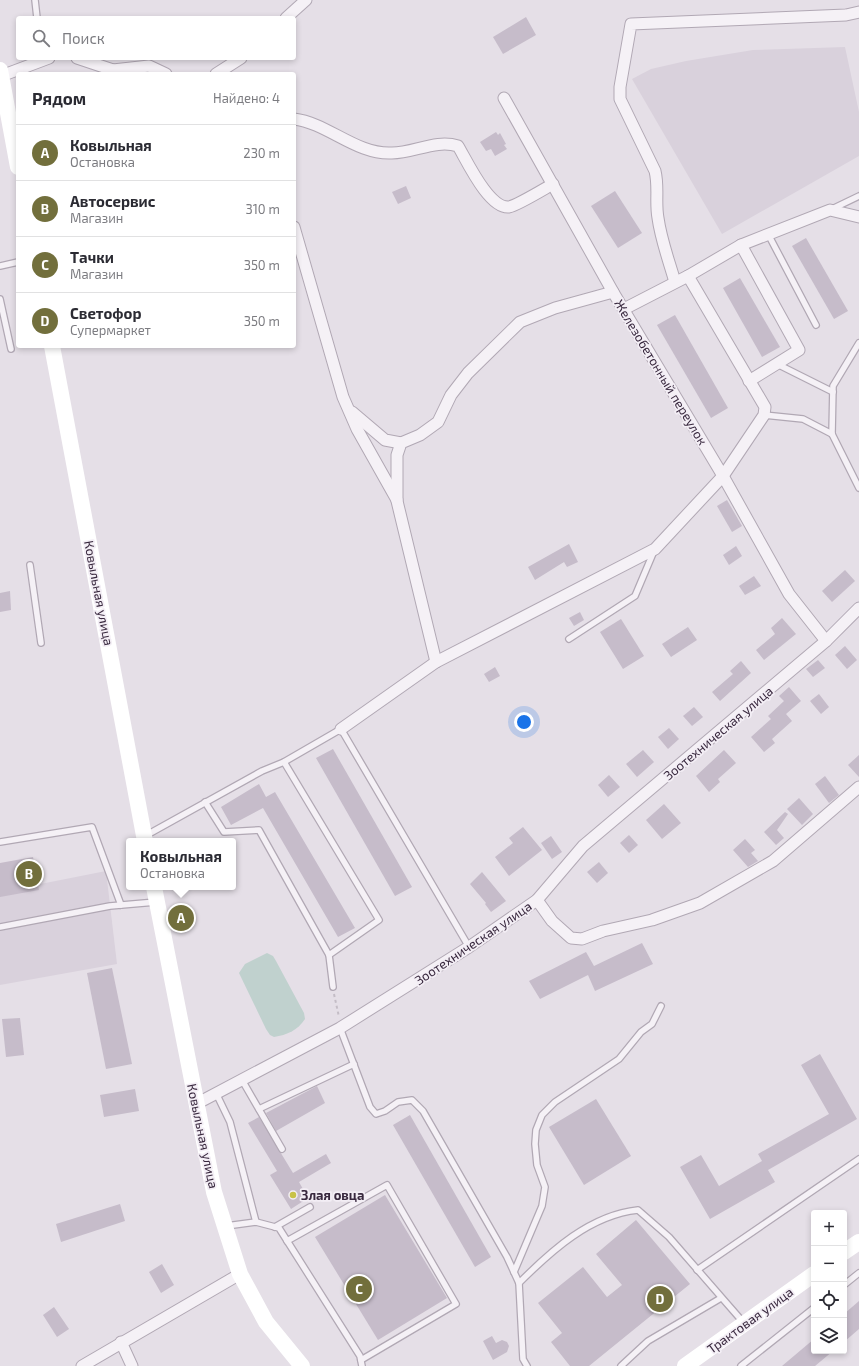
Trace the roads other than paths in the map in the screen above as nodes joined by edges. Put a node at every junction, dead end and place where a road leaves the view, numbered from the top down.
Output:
1 (35, 0) edge
2 (306, 0) edge
3 (859, 12) edge
4 (36, 16) edge
5 (288, 16) edge
6 (39, 60) edge
7 (83, 60) edge
8 (238, 60) edge
9 (0, 72) edge
10 (116, 72) edge
11 (162, 72) edge
12 (219, 72) edge
13 (504, 98) dead end
14 (296, 119) edge
15 (16, 156) edge
16 (553, 184) junction
17 (859, 196) edge
18 (830, 210) junction
19 (859, 217) edge
20 (296, 234) edge
21 (768, 234) junction
22 (741, 245) junction
23 (16, 262) edge
24 (0, 266) edge
25 (688, 276) junction
26 (675, 282) junction
27 (613, 292) junction
28 (0, 299) edge
29 (624, 309) junction
30 (816, 326) dead end
31 (859, 343) edge
32 (52, 348) edge
33 (11, 349) dead end
34 (777, 364) junction
35 (749, 381) junction
36 (833, 392) junction
37 (348, 409) junction
38 (764, 415) junction
39 (832, 434) junction
40 (401, 443) junction
41 (724, 476) junction
42 (859, 488) edge
43 (397, 501) junction
44 (655, 549) junction
45 (30, 565) dead end
46 (859, 608) edge
47 (569, 639) dead end
48 (826, 641) junction
49 (41, 643) dead end
50 (436, 662) junction
51 (341, 729) junction
52 (284, 762) junction
53 (859, 787) edge
54 (205, 802) junction
55 (145, 838) edge
56 (147, 838) edge
57 (0, 842) edge
58 (155, 895) edge
59 (537, 900) junction
60 (121, 905) junction
61 (0, 927) edge
62 (469, 947) junction
63 (329, 955) junction
64 (333, 987) road end
65 (661, 1006) dead end
66 (340, 1028) junction
67 (354, 1064) junction
68 (242, 1080) junction
69 (216, 1093) junction
70 (196, 1104) junction
71 (259, 1109) junction
72 (282, 1149) dead end
73 (859, 1159) edge
74 (310, 1207) dead end
75 (256, 1222) junction
76 (225, 1226) junction
77 (275, 1227) junction
78 (287, 1242) junction
79 (859, 1242) edge
80 (847, 1250) edge
81 (697, 1270) junction
82 (514, 1272) junction
83 (859, 1273) edge
84 (240, 1274) junction
85 (811, 1276) edge
86 (519, 1283) junction
87 (847, 1283) edge
88 (722, 1298) junction
89 (811, 1310) edge
90 (744, 1324) junction
91 (121, 1342) junction
92 (361, 1363) edge
93 (692, 1364) edge
94 (82, 1366) edge
95 (132, 1366) edge
96 (302, 1366) edge
97 (527, 1366) edge
98 (621, 1366) edge
99 (741, 1366) edge

1 - 4 lane
2 - 5 street
3 - 26 street
6 - 9 street
7 - 10 street
8 - 12 street
9 - 15 main road
10 - 11 street
13 - 16 street, Железобетонный переулок
14 - 16 street
16 - 27 street, Железобетонный переулок
17 - 18 lane
18 - 19 street
18 - 21 street
20 - 37 street
21 - 22 street
21 - 30 lane
22 - 25 street
22 - 34 street
23 - 24 lane
25 - 26 street
25 - 35 street
26 - 29 street
27 - 29 street, Железобетонный переулок
27 - 40 street
28 - 33 lane
29 - 41 street, Железобетонный переулок
31 - 36 lane
32 - 55 main road, Ковыльная улица
34 - 35 street
34 - 36 lane
35 - 38 street
36 - 39 lane
37 - 40 street
37 - 43 street
38 - 39 lane
38 - 41 street
39 - 42 lane
40 - 43 street
41 - 44 street
41 - 48 street, Железобетонный переулок
43 - 50 street
44 - 47 lane
44 - 50 street
45 - 49 lane
46 - 48 street, Зоотехническая улица
48 - 59 street, Зоотехническая улица
50 - 51 street
51 - 52 lane
51 - 62 lane
52 - 54 lane
52 - 63 lane
53 - 59 street
54 - 56 lane
54 - 63 lane
57 - 60 lane
58 - 60 lane
58 - 70 main road, Ковыльная улица
59 - 62 street, Зоотехническая улица
60 - 61 lane
62 - 66 street, Зоотехническая улица
63 - 64 lane
65 - 82 lane
66 - 67 lane
66 - 68 street, Зоотехническая улица
67 - 71 lane
67 - 82 lane
68 - 69 street, Зоотехническая улица
68 - 71 lane
69 - 70 street, Зоотехническая улица
69 - 75 lane
70 - 76 main road, Ковыльная улица
71 - 72 lane
73 - 81 lane
74 - 77 lane
75 - 76 lane
75 - 77 lane
76 - 84 main road, Ковыльная улица
77 - 78 lane
78 - 92 lane
78 - 92 lane
79 - 80 main road
81 - 86 lane
81 - 88 lane
82 - 86 lane
83 - 87 lane
84 - 91 street
84 - 96 main road, Ковыльная улица
85 - 90 main road, Трактовая улица
86 - 97 lane
88 - 90 lane
88 - 98 lane
89 - 99 lane
90 - 93 main road, Трактовая улица
91 - 94 street
91 - 95 street

